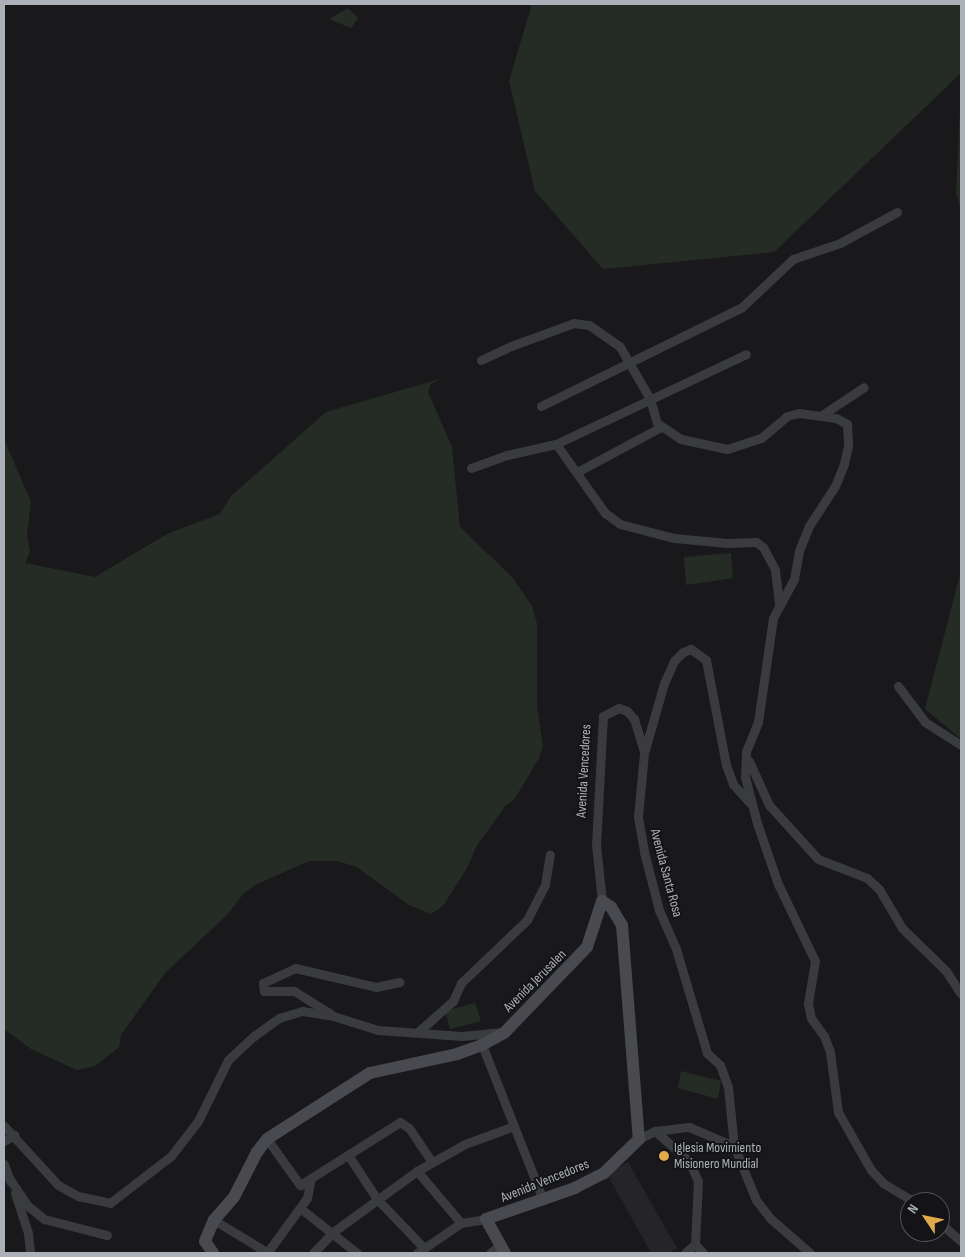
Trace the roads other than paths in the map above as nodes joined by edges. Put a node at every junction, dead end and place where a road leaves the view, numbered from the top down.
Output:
1 (897, 212) dead end
2 (746, 354) dead end
3 (482, 360) dead end
4 (629, 361) junction
5 (864, 387) dead end
6 (650, 399) junction
7 (541, 406) dead end
8 (822, 415) junction
9 (661, 427) junction
10 (556, 444) junction
11 (471, 468) dead end
12 (577, 472) junction
13 (779, 604) junction
14 (898, 686) dead end
15 (961, 745) edge
16 (746, 751) junction
17 (644, 753) junction
18 (752, 805) junction
19 (550, 854) dead end
20 (602, 901) junction
21 (399, 982) dead end
22 (961, 994) edge
23 (333, 1016) junction
24 (508, 1029) junction
25 (419, 1032) junction
26 (482, 1045) junction
27 (4, 1126) edge
28 (514, 1126) junction
29 (655, 1131) junction
30 (14, 1135) junction
31 (267, 1139) junction
32 (639, 1139) junction
33 (4, 1142) edge
34 (734, 1146) junction
35 (348, 1156) junction
36 (432, 1162) junction
37 (4, 1164) edge
38 (417, 1171) junction
39 (9, 1178) junction
40 (311, 1178) junction
41 (900, 1193) edge
42 (377, 1199) junction
43 (543, 1200) junction
44 (300, 1208) junction
45 (486, 1219) junction
46 (214, 1220) junction
47 (461, 1223) junction
48 (333, 1232) junction
49 (950, 1232) edge
50 (108, 1235) dead end
51 (961, 1241) edge
52 (695, 1244) junction
53 (503, 1249) edge
54 (421, 1251) edge
55 (30, 1253) edge
56 (213, 1253) edge
57 (267, 1253) edge
58 (313, 1253) edge
59 (357, 1253) edge
60 (490, 1253) edge
61 (685, 1253) edge
62 (704, 1253) edge
63 (810, 1253) edge

1 - 4 street
2 - 6 street
3 - 4 street
4 - 6 street
4 - 7 street
5 - 8 street
6 - 9 street
6 - 10 street
8 - 9 street
8 - 13 street
9 - 12 street
10 - 11 street
10 - 12 street
12 - 13 street
13 - 16 street
14 - 15 street
16 - 18 street
16 - 22 street
17 - 18 street, Avenida Santa Rosa
17 - 20 street, Avenida Vencedores
17 - 34 street, Avenida Santa Rosa
18 - 41 street
19 - 25 street
20 - 24 street, Avenida Jerusalen
20 - 32 street
21 - 23 street
23 - 25 street, Avenida Jerusalen
23 - 30 street
24 - 25 street, Avenida Jerusalen
24 - 26 street
26 - 28 street
26 - 31 street
27 - 30 street
28 - 36 street
28 - 43 street
29 - 32 street, Avenida Vencedores
29 - 34 street, Avenida Vencedores
29 - 52 street
30 - 33 street
31 - 40 street
31 - 46 street
32 - 43 street, Avenida Vencedores
34 - 63 street, Avenida Santa Rosa
35 - 36 street
35 - 40 street
35 - 42 street
36 - 38 street
37 - 39 street
38 - 42 street
38 - 47 street
39 - 50 street
39 - 55 street
40 - 44 street
42 - 48 street
42 - 54 street
43 - 45 street, Avenida Vencedores
44 - 48 street
44 - 57 street
45 - 47 street, Avenida Vencedores
45 - 53 street
46 - 56 street
46 - 57 street
47 - 54 street, Avenida Vencedores
48 - 58 street
48 - 59 street
49 - 51 street
52 - 61 street
52 - 62 street
53 - 60 street

